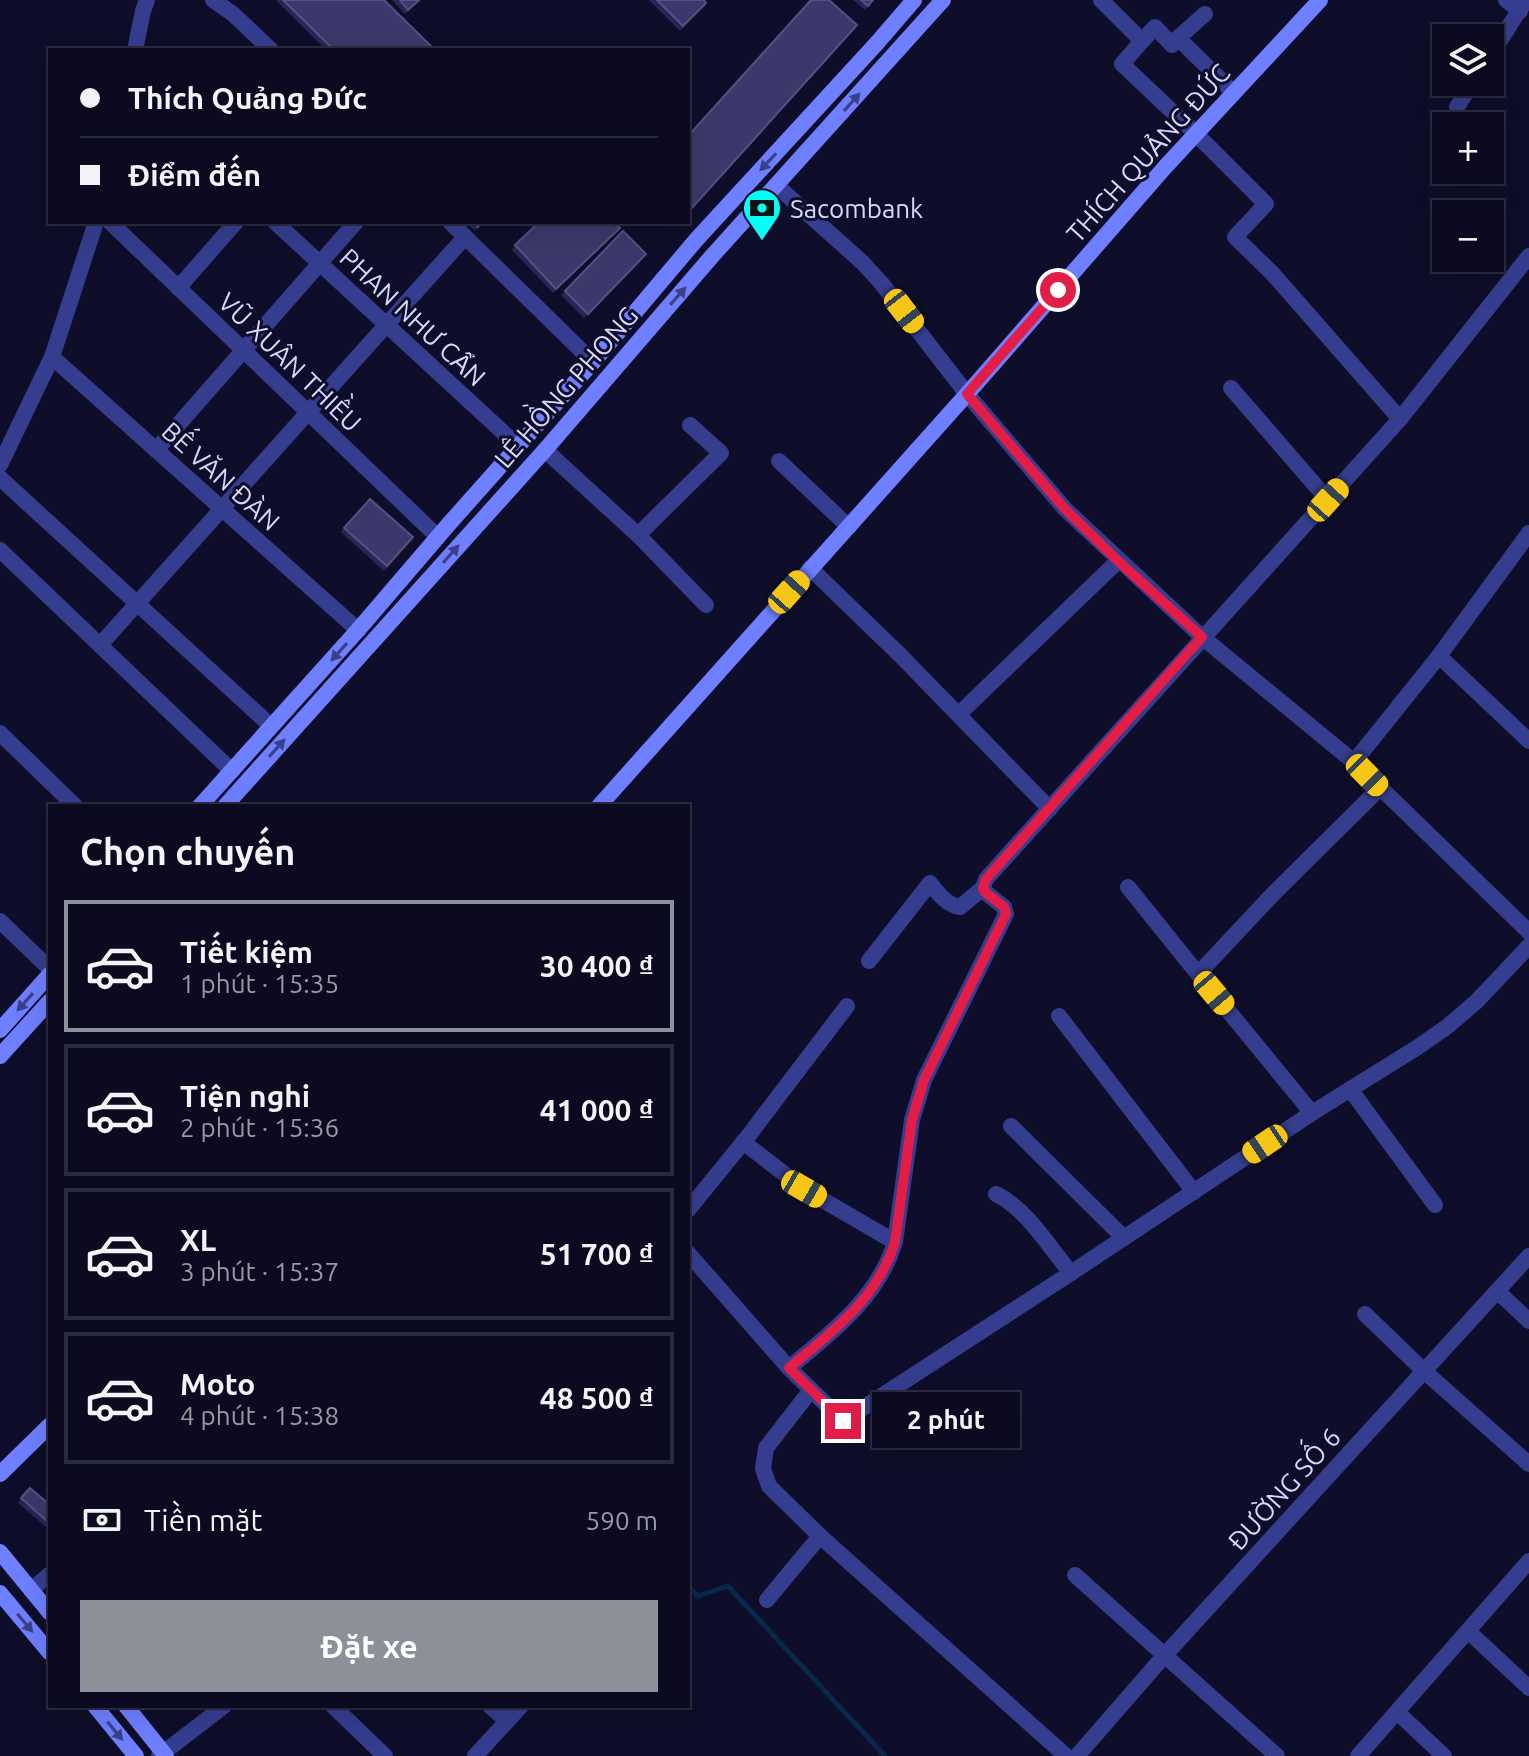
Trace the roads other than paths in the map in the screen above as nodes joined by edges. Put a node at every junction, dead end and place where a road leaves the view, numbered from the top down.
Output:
1 (147, 0) edge
2 (213, 0) edge
3 (914, 0) edge
4 (1101, 0) edge
5 (1320, 0) edge
6 (1506, 0) edge
7 (936, 2) edge
8 (1523, 6) edge
9 (1205, 14) dead end
10 (1504, 35) edge
11 (1178, 38) junction
12 (1142, 41) junction
13 (135, 48) edge
14 (269, 48) edge
15 (1234, 93) junction
16 (1464, 96) edge
17 (1457, 107) dead end
18 (1196, 134) junction
19 (777, 186) junction
20 (95, 224) edge
21 (112, 224) edge
22 (234, 224) edge
23 (277, 224) edge
24 (354, 224) edge
25 (452, 224) edge
26 (465, 237) junction
27 (696, 240) junction
28 (713, 255) junction
29 (1529, 256) edge
30 (320, 263) junction
31 (178, 288) junction
32 (387, 325) junction
33 (243, 350) junction
34 (52, 357) junction
35 (593, 362) junction
36 (1231, 388) dead end
37 (967, 394) junction
38 (308, 413) junction
39 (1400, 419) junction
40 (690, 425) dead end
41 (518, 446) junction
42 (156, 450) junction
43 (545, 450) junction
44 (2, 454) edge
45 (779, 461) dead end
46 (0, 478) edge
47 (1328, 500) junction
48 (222, 509) junction
49 (849, 527) junction
50 (638, 535) junction
51 (438, 537) junction
52 (1526, 545) edge
53 (0, 550) edge
54 (1118, 561) junction
55 (810, 568) junction
56 (137, 603) junction
57 (706, 605) dead end
58 (358, 630) junction
59 (1202, 637) junction
60 (372, 643) junction
61 (100, 645) junction
62 (1439, 656) junction
63 (959, 714) junction
64 (271, 726) junction
65 (0, 733) edge
66 (1529, 741) edge
67 (1354, 762) junction
68 (232, 771) junction
69 (1380, 788) junction
70 (73, 804) edge
71 (202, 804) edge
72 (227, 804) edge
73 (601, 804) edge
74 (1050, 809) junction
75 (1128, 887) dead end
76 (983, 888) junction
77 (0, 921) edge
78 (1529, 932) edge
79 (1529, 946) edge
80 (869, 961) dead end
81 (48, 970) edge
82 (48, 974) edge
83 (1198, 974) junction
84 (48, 1003) edge
85 (847, 1006) dead end
86 (1059, 1016) dead end
87 (0, 1030) edge
88 (0, 1056) edge
89 (1350, 1089) junction
90 (1312, 1113) junction
91 (1011, 1126) dead end
92 (743, 1142) junction
93 (1194, 1192) junction
94 (996, 1194) dead end
95 (1435, 1205) dead end
96 (690, 1208) edge
97 (1124, 1238) junction
98 (895, 1242) junction
99 (690, 1255) edge
100 (1529, 1256) edge
101 (1071, 1273) junction
102 (1497, 1291) junction
103 (1365, 1314) dead end
104 (1529, 1321) edge
105 (789, 1368) junction
106 (1424, 1371) junction
107 (811, 1390) junction
108 (48, 1427) edge
109 (1529, 1464) edge
110 (0, 1474) edge
111 (820, 1536) junction
112 (0, 1552) edge
113 (1529, 1561) edge
114 (1075, 1575) dead end
115 (48, 1576) edge
116 (31, 1590) junction
117 (0, 1593) edge
118 (767, 1600) dead end
119 (48, 1611) edge
120 (1468, 1631) junction
121 (48, 1651) edge
122 (1164, 1656) junction
123 (1529, 1688) edge
124 (97, 1708) edge
125 (128, 1708) edge
126 (222, 1708) edge
127 (335, 1708) edge
128 (492, 1708) edge
129 (519, 1708) edge
130 (1397, 1712) junction
131 (507, 1721) junction
132 (163, 1755) edge
133 (136, 1756) edge
134 (385, 1756) edge
135 (475, 1756) edge
136 (1066, 1756) edge
137 (1077, 1756) edge
138 (1277, 1756) edge
139 (1358, 1756) edge
140 (1444, 1756) edge

1 - 13 street
2 - 14 street
3 -> 27 main road, LÊ HỒNG PHONG
4 - 12 street
5 - 15 main road, THÍCH QUẢNG ĐỨC
6 - 8 street
19 -> 7 main road, LÊ HỒNG PHONG
8 - 10 street
9 - 11 street
11 - 12 street
11 - 15 street
12 - 18 street
15 - 18 main road, THÍCH QUẢNG ĐỨC
16 - 17 street
18 - 37 main road, THÍCH QUẢNG ĐỨC
18 - 39 street
19 - 28 main road, LÊ HỒNG PHONG
19 - 37 street
20 - 34 street
21 - 31 street, VŨ XUÂN THIỀU
22 - 31 street
23 - 30 street, PHAN NHƯ CẨN
24 - 30 street
25 - 26 street
26 - 32 street
26 - 35 street
27 - 28 main road
27 - 35 main road, LÊ HỒNG PHONG
43 -> 28 main road, LÊ HỒNG PHONG
29 - 39 street
30 - 32 street, PHAN NHƯ CẨN
30 - 33 street
31 - 33 street, VŨ XUÂN THIỀU
32 - 38 street
32 - 41 street, PHAN NHƯ CẨN
33 - 38 street, VŨ XUÂN THIỀU
33 - 42 street
34 - 42 street, BẾ VĂN ĐÀN
34 - 44 street
35 - 41 main road, LÊ HỒNG PHONG
36 - 47 street
37 - 49 main road, THÍCH QUẢNG ĐỨC
37 - 54 street
38 - 48 street
38 - 51 street, VŨ XUÂN THIỀU
39 - 47 street
40 - 50 street
41 - 51 main road, LÊ HỒNG PHONG
42 - 48 street, BẾ VĂN ĐÀN
43 - 50 street
60 -> 43 main road, LÊ HỒNG PHONG
45 - 49 street
46 - 56 street
47 - 59 street
48 - 56 street
48 - 58 street, BẾ VĂN ĐÀN
49 - 55 main road, THÍCH QUẢNG ĐỨC
50 - 57 street
51 - 58 main road, LÊ HỒNG PHONG
52 - 62 street
53 - 61 street
54 - 59 street
54 - 63 street
55 - 63 street
55 - 73 main road, THÍCH QUẢNG ĐỨC
56 - 61 street
56 - 64 street
58 - 60 main road
58 -> 64 main road, LÊ HỒNG PHONG
59 - 67 street
59 - 74 street
72 -> 60 main road, LÊ HỒNG PHONG
61 - 68 street
62 - 66 street
62 - 67 street
63 - 74 street
64 - 68 main road, LÊ HỒNG PHONG
65 - 70 street
67 - 69 street
68 - 71 main road, LÊ HỒNG PHONG
69 - 78 street
69 - 83 street
74 - 76 street
75 - 83 street
76 - 80 street
76 - 98 street
77 - 81 street
79 - 89 street
82 -> 87 main road
83 - 90 street
84 - 88 main road
85 - 92 street
86 - 93 street
89 - 90 street
89 - 95 street
90 - 93 street
91 - 97 street
92 - 96 street
92 - 98 street
93 - 97 street
94 - 101 street
97 - 101 street
98 - 105 street
99 - 105 street
100 - 102 street, ĐƯỜNG SỐ 6
101 - 107 street
102 - 104 street
102 - 106 street, ĐƯỜNG SỐ 6
103 - 106 street
105 - 107 street
106 - 109 street
106 - 122 street, ĐƯỜNG SỐ 6
107 - 111 street
108 - 110 main road
111 - 118 street
111 - 136 street
112 - 116 main road
113 - 120 street
114 - 122 street
115 - 116 street
116 - 119 main road
117 -> 121 main road
120 - 123 street
120 - 130 street
122 - 137 street, ĐƯỜNG SỐ 6
122 - 138 street
124 -> 133 main road
125 - 132 main road
126 - 132 street
127 - 134 street
128 - 131 street
129 - 131 street
130 - 139 street
130 - 140 street
131 - 135 street

